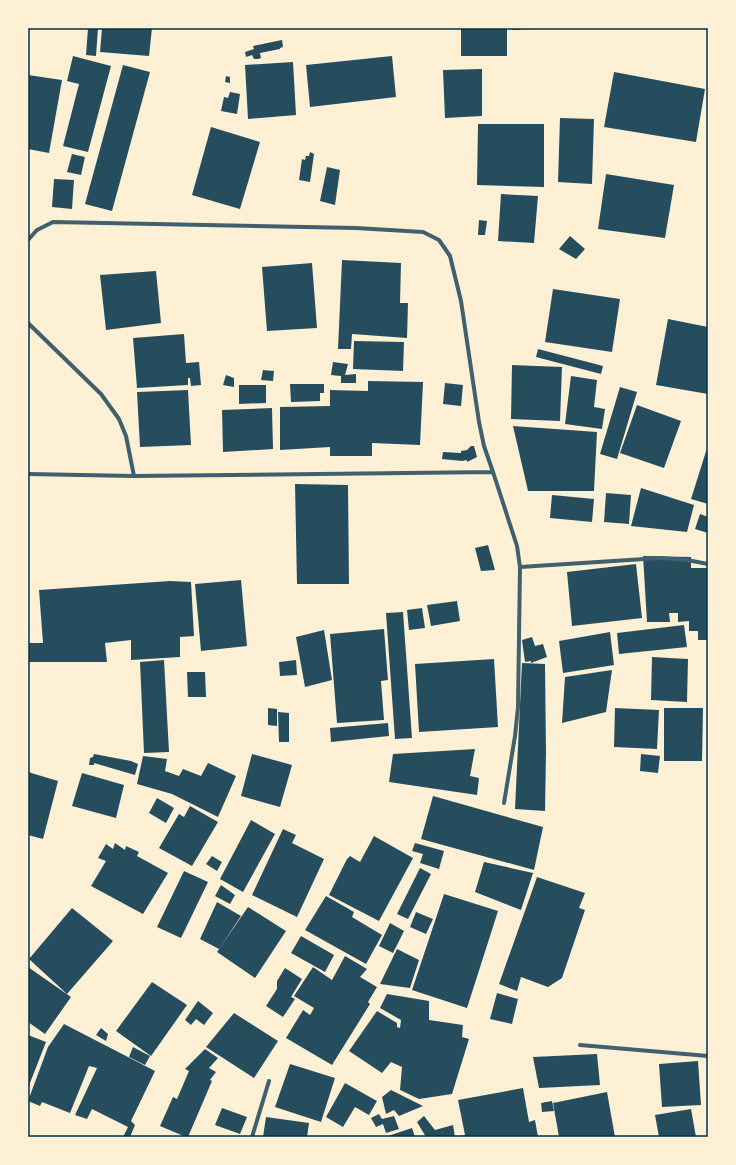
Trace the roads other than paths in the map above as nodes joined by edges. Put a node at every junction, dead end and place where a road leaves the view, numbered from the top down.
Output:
1 (28, 240) edge
2 (28, 323) edge
3 (493, 472) junction
4 (28, 474) edge
5 (134, 476) junction
6 (708, 564) edge
7 (520, 567) junction
8 (504, 803) dead end
9 (580, 1045) dead end
10 (708, 1056) edge
11 (269, 1081) dead end
12 (252, 1137) edge

1 - 3 street
2 - 5 street
3 - 5 street
3 - 7 street
4 - 5 street
6 - 7 street
7 - 8 street
9 - 10 street
11 - 12 street

